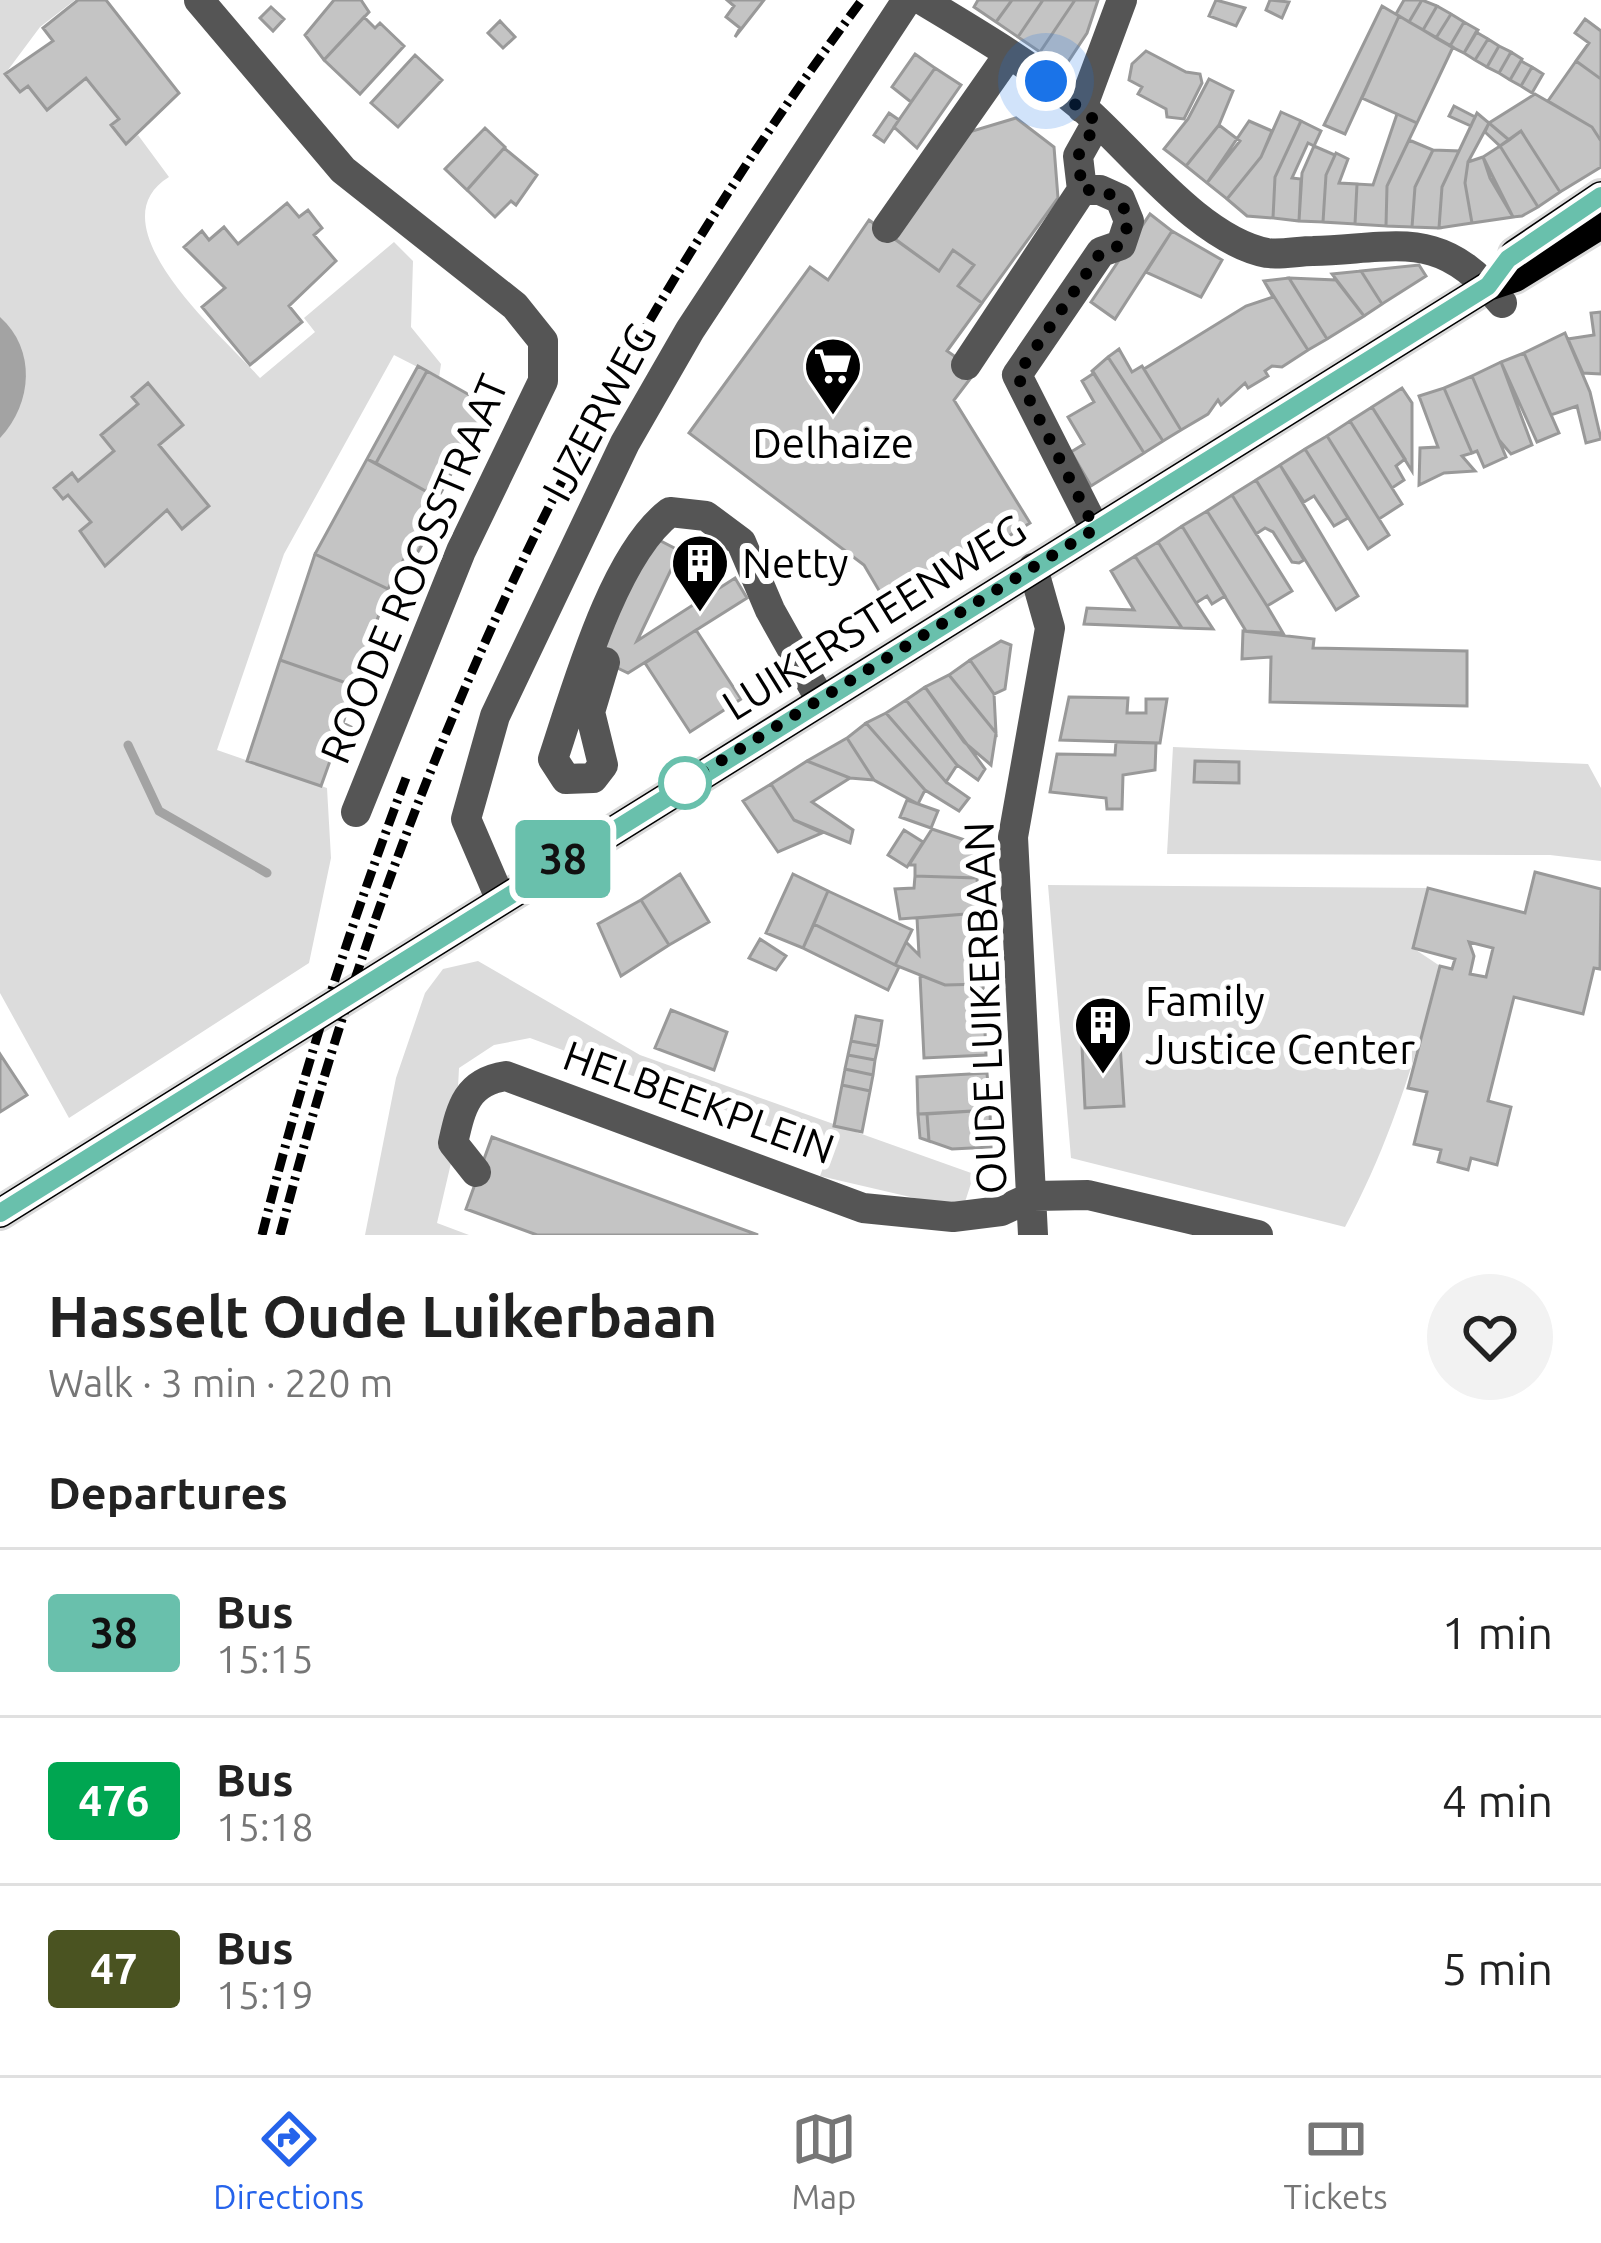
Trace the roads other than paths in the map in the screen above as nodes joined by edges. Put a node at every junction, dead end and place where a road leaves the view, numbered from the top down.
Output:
1 (200, 0) edge
2 (907, 0) edge
3 (922, 0) edge
4 (1122, 0) edge
5 (1009, 53) junction
6 (1090, 115) junction
7 (1082, 190) junction
8 (1601, 196) edge
9 (1601, 224) edge
10 (887, 228) dead end
11 (1495, 295) junction
12 (966, 364) dead end
13 (1095, 529) junction
14 (1033, 568) junction
15 (605, 662) dead end
16 (820, 699) junction
17 (356, 812) dead end
18 (500, 898) junction
19 (476, 1172) dead end
20 (1034, 1196) junction
21 (0, 1213) edge
22 (861, 1221) edge
23 (1034, 1235) edge
24 (1258, 1235) edge

1 - 17 street, ROODE ROOSSTRAAT
2 - 18 street, IJZERWEG
3 - 5 street
4 - 6 street
5 - 6 street
5 - 10 street
6 - 7 street
6 - 11 street
7 - 12 street
7 - 13 street
8 - 11 main road, LUIKERSTEENWEG
9 - 11 main road, LUIKERSTEENWEG
11 - 13 main road, LUIKERSTEENWEG
13 - 14 main road, LUIKERSTEENWEG
14 - 16 main road, LUIKERSTEENWEG
14 - 20 street, OUDE LUIKERBAAN
15 - 16 street
16 - 18 main road, LUIKERSTEENWEG
18 - 21 main road, LUIKERSTEENWEG
19 - 22 street, HELBEEKPLEIN
20 - 22 street, HELBEEKPLEIN
20 - 23 street, OUDE LUIKERBAAN
20 - 24 street, HELBEEKPLEIN

